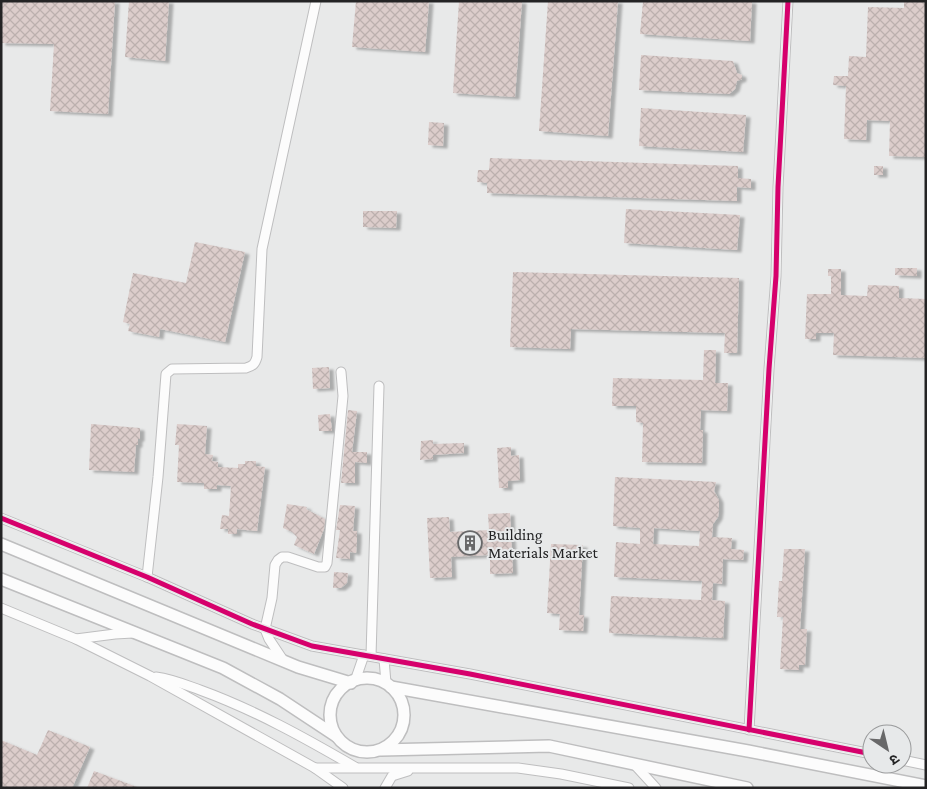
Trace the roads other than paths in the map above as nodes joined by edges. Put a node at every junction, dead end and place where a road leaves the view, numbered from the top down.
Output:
1 (316, 1) edge
2 (788, 1) edge
3 (341, 372) dead end
4 (379, 386) dead end
5 (1, 518) edge
6 (1, 544) edge
7 (148, 577) junction
8 (1, 579) edge
9 (1, 608) edge
10 (265, 629) junction
11 (137, 633) junction
12 (76, 639) junction
13 (368, 656) junction
14 (384, 659) junction
15 (283, 660) junction
16 (150, 676) junction
17 (353, 682) junction
18 (388, 685) junction
19 (749, 730) junction
20 (336, 736) junction
21 (380, 750) junction
22 (862, 752) edge
23 (912, 762) edge
24 (634, 764) junction
25 (926, 765) edge
26 (316, 768) junction
27 (355, 768) junction
28 (418, 769) junction
29 (926, 786) edge
30 (343, 788) edge
31 (385, 788) edge
32 (628, 788) edge
33 (656, 788) edge
34 (748, 788) edge

1 - 7 street
2 - 19 street
3 - 10 street
4 - 13 street
5 - 7 street
6 - 15 main road
7 - 10 street
8 - 11 main road
9 - 12 street
10 - 13 street
10 - 15 street
11 - 12 street
11 - 20 main road
12 - 16 street
13 - 14 street
13 - 17 street
14 - 18 street
14 - 19 street
15 - 17 main road
16 - 26 street
16 - 27 street
17 - 18 main road
17 - 20 main road
18 - 21 main road
18 - 29 main road
19 - 22 street
20 - 21 main road
21 - 24 main road
23 - 25 street
24 - 33 street
24 - 34 main road
26 - 27 street
26 - 30 street
27 - 28 street
28 - 31 street
28 - 32 street

